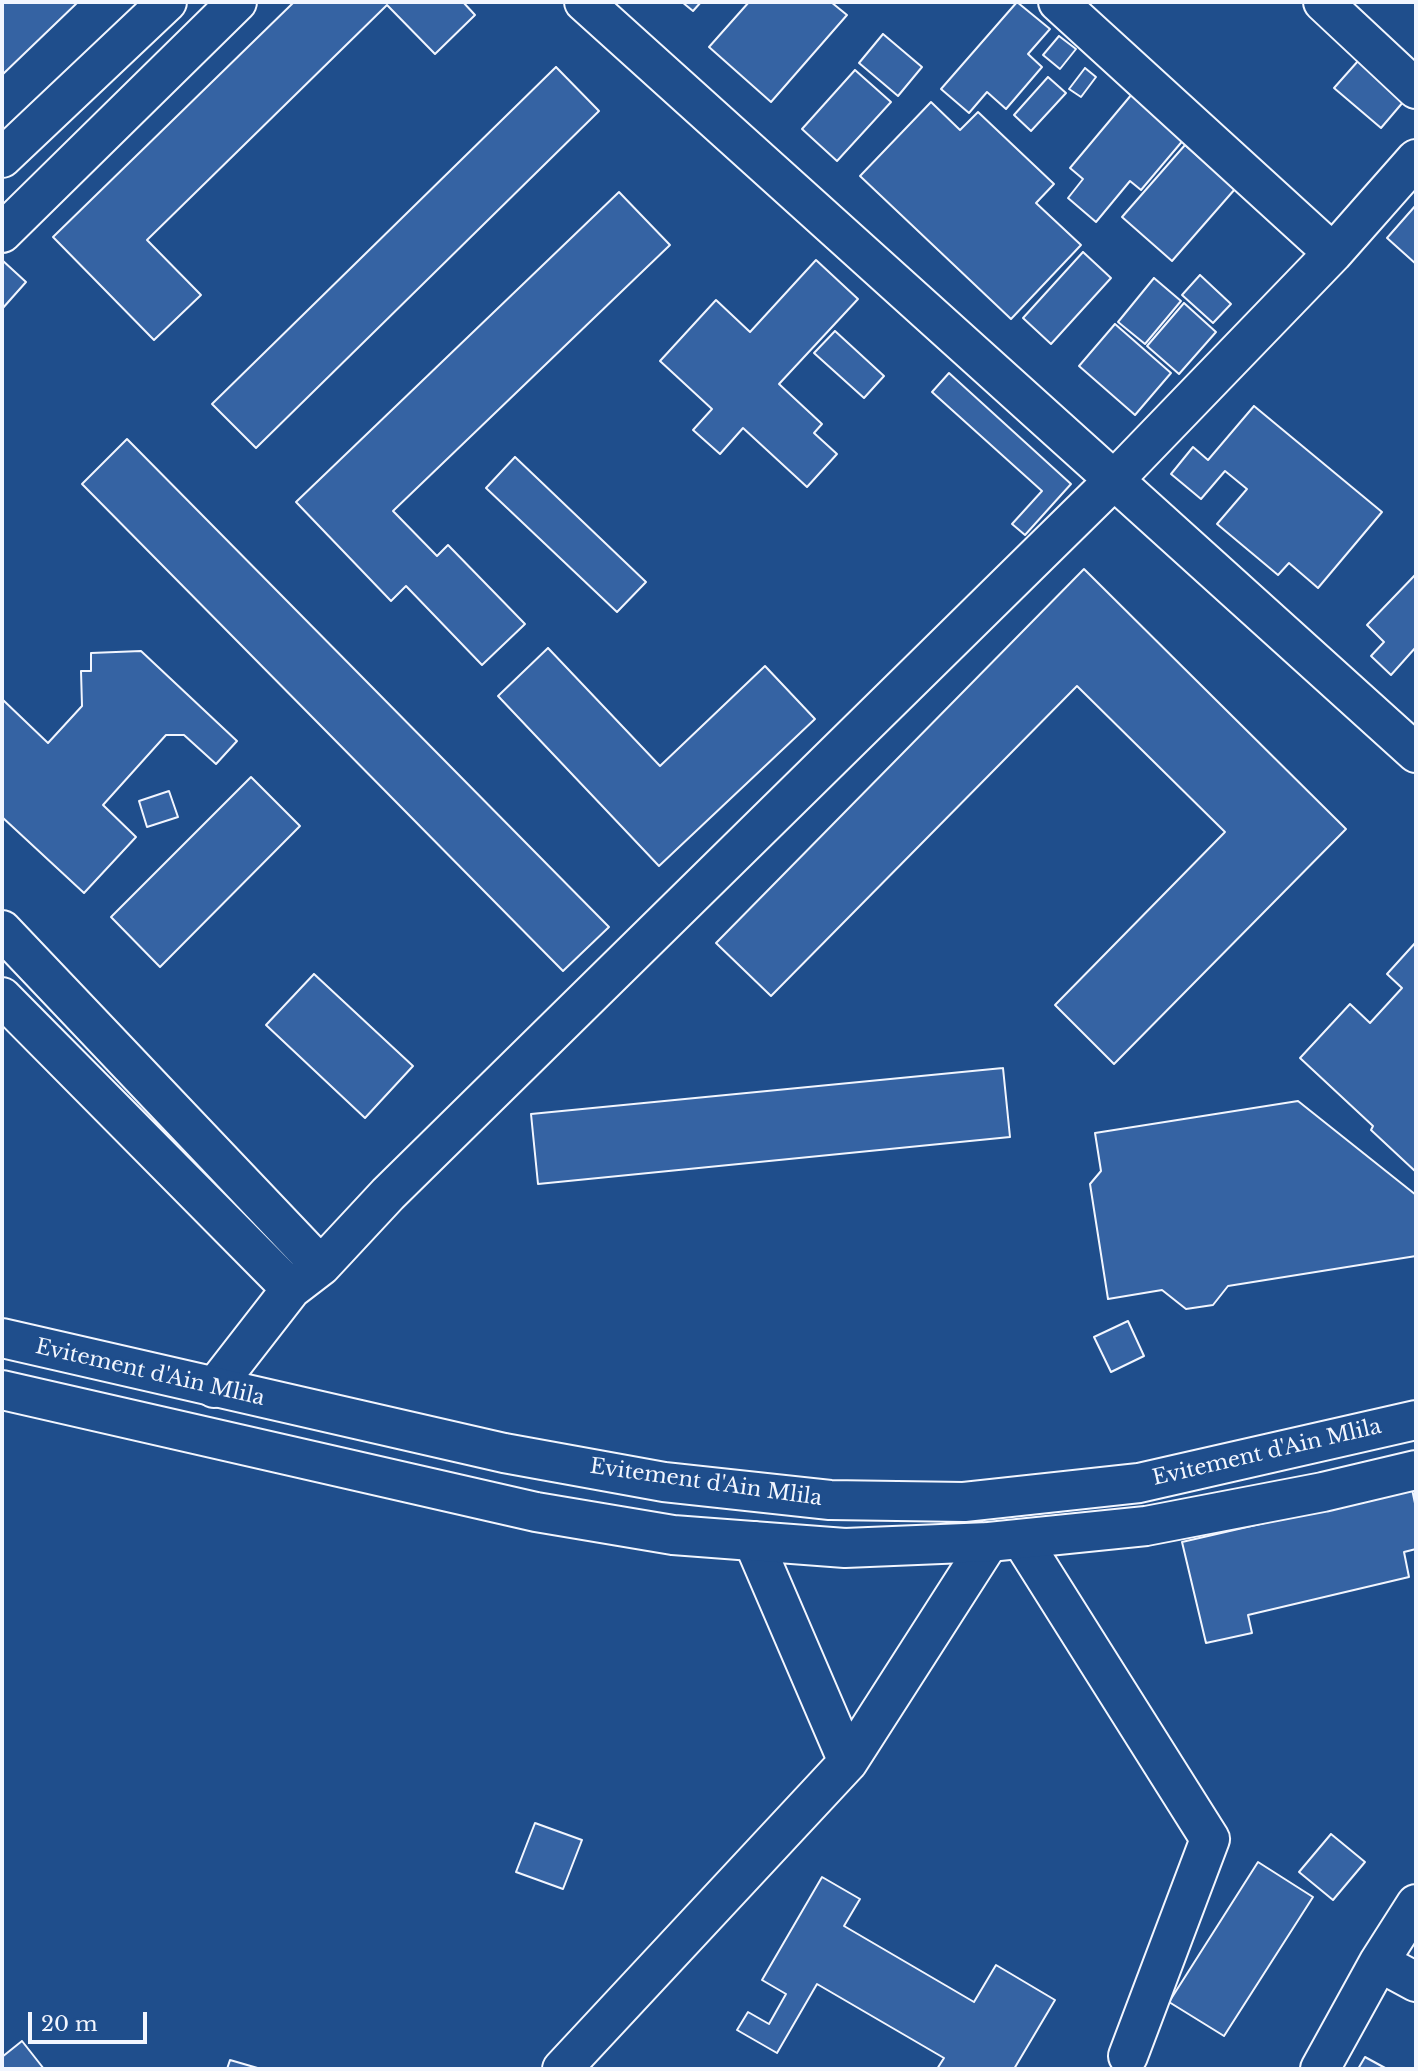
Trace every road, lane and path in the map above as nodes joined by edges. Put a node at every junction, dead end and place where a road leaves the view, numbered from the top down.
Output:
1 (167, 2) edge
2 (237, 2) edge
3 (584, 2) edge
4 (1058, 2) edge
5 (1323, 2) edge
6 (1416, 89) edge
7 (2, 158) edge
8 (1416, 159) edge
9 (2, 233) edge
10 (1333, 253) junction
11 (1114, 480) junction
12 (1416, 753) edge
13 (2, 930) edge
14 (2, 996) edge
15 (321, 1266) junction
16 (291, 1289) junction
17 (2, 1338) edge
18 (214, 1388) junction
19 (2, 1390) edge
20 (1416, 1420) edge
21 (1416, 1470) edge
22 (753, 1541) junction
23 (1005, 1541) junction
24 (848, 1762) junction
25 (1416, 1904) edge
26 (1379, 1962) junction
27 (1416, 1982) edge
28 (1135, 2065) edge
29 (562, 2069) edge
30 (1320, 2069) edge

1 - 7 main road
2 - 9 main road
3 - 11 main road
4 - 10 main road
5 - 6 main road
8 - 10 main road
10 - 11 main road
11 - 12 main road
11 - 15 main road
13 - 15 main road
14 - 16 main road
15 - 16 main road
16 - 18 main road
17 - 18 main road, Evitement d'Ain Mlila
18 - 20 main road, Evitement d'Ain Mlila
19 - 22 main road
21 - 23 main road
22 - 23 main road
22 - 24 main road
23 - 24 main road
23 - 28 main road
24 - 29 main road
25 - 26 main road
26 - 27 main road
26 - 30 main road

